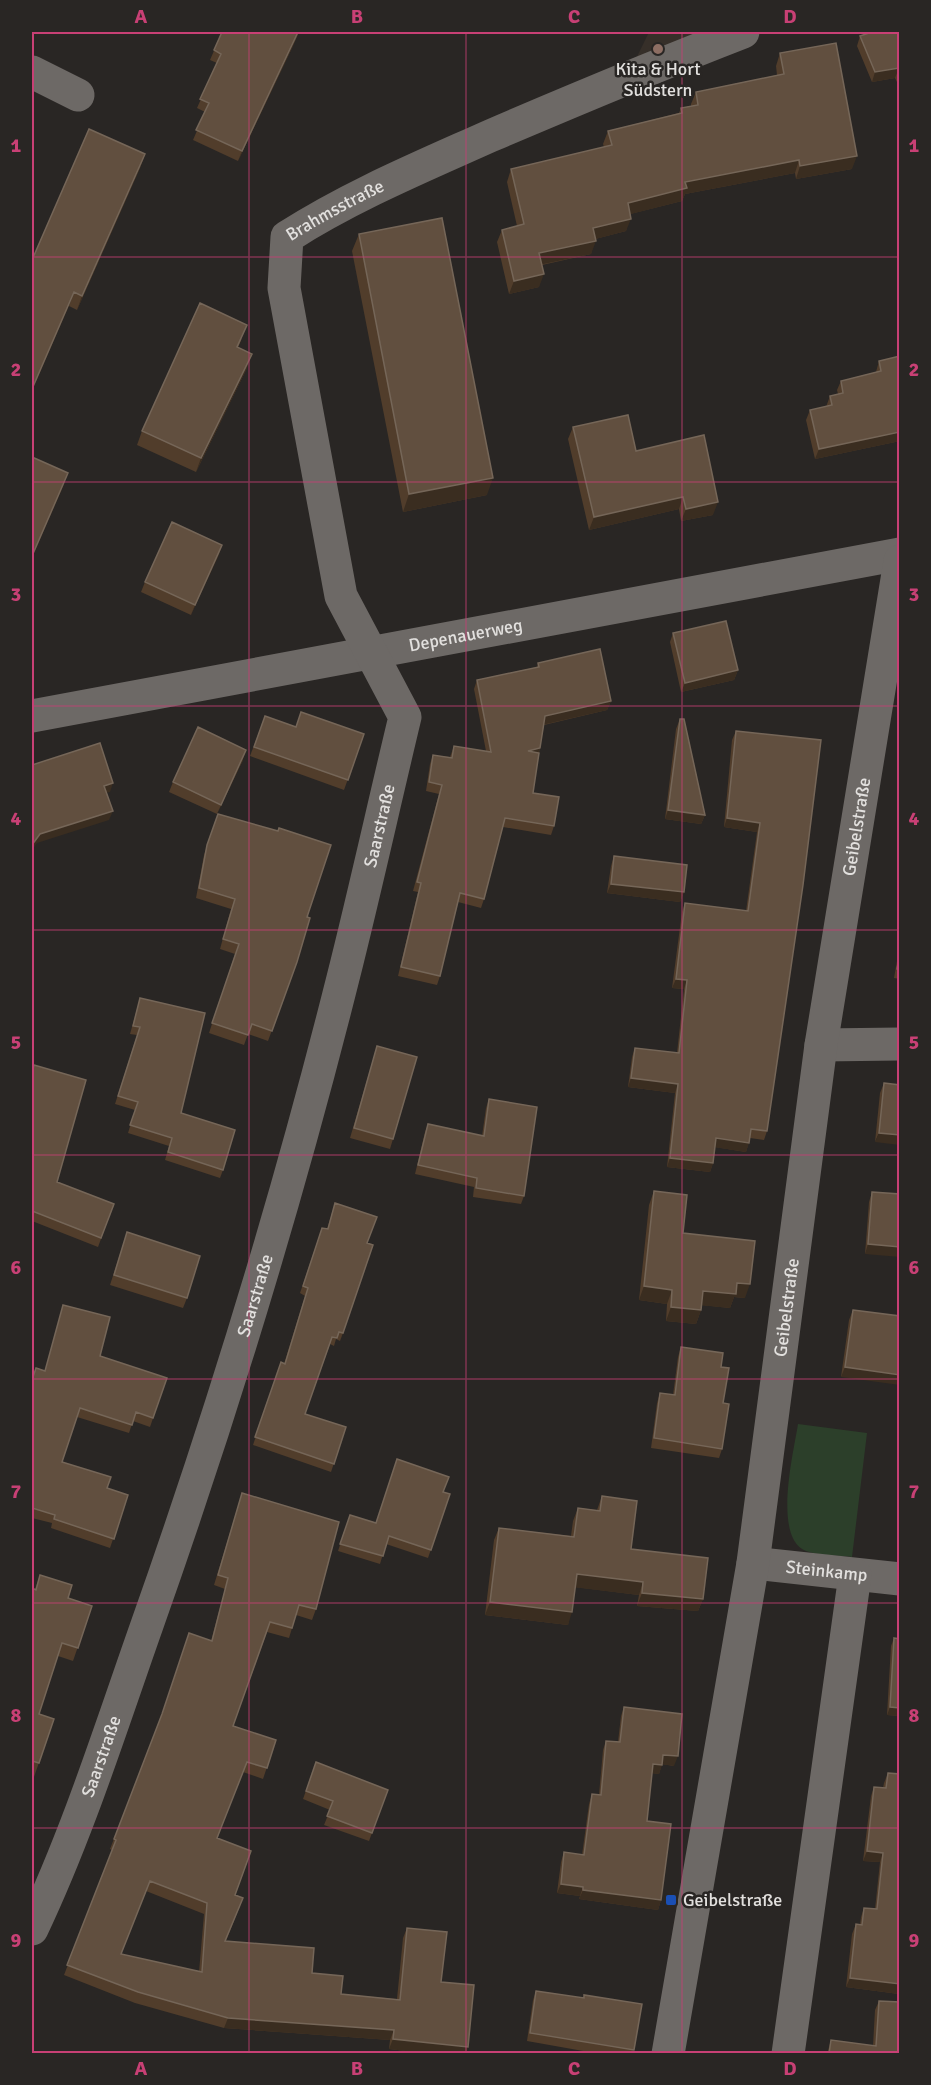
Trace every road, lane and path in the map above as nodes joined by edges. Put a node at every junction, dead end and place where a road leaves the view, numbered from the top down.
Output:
1 (743, 32) edge
2 (32, 72) edge
3 (78, 95) dead end
4 (900, 554) edge
5 (900, 561) edge
6 (370, 652) junction
7 (32, 716) edge
8 (900, 1044) edge
9 (821, 1046) junction
10 (753, 1563) junction
11 (855, 1575) junction
12 (900, 1579) edge
13 (32, 1929) edge
14 (668, 2054) edge
15 (788, 2054) edge

1 - 6 street, Brahmsstraße
2 - 3 street
4 - 6 street, Depenauerweg
5 - 9 street, Geibelstraße
6 - 7 street, Depenauerweg
6 - 13 street, Saarstraße
8 - 9 street
9 - 10 street, Geibelstraße
10 - 11 street, Steinkamp
10 - 14 street, Geibelstraße
11 - 12 street, Steinkamp
11 - 15 street

